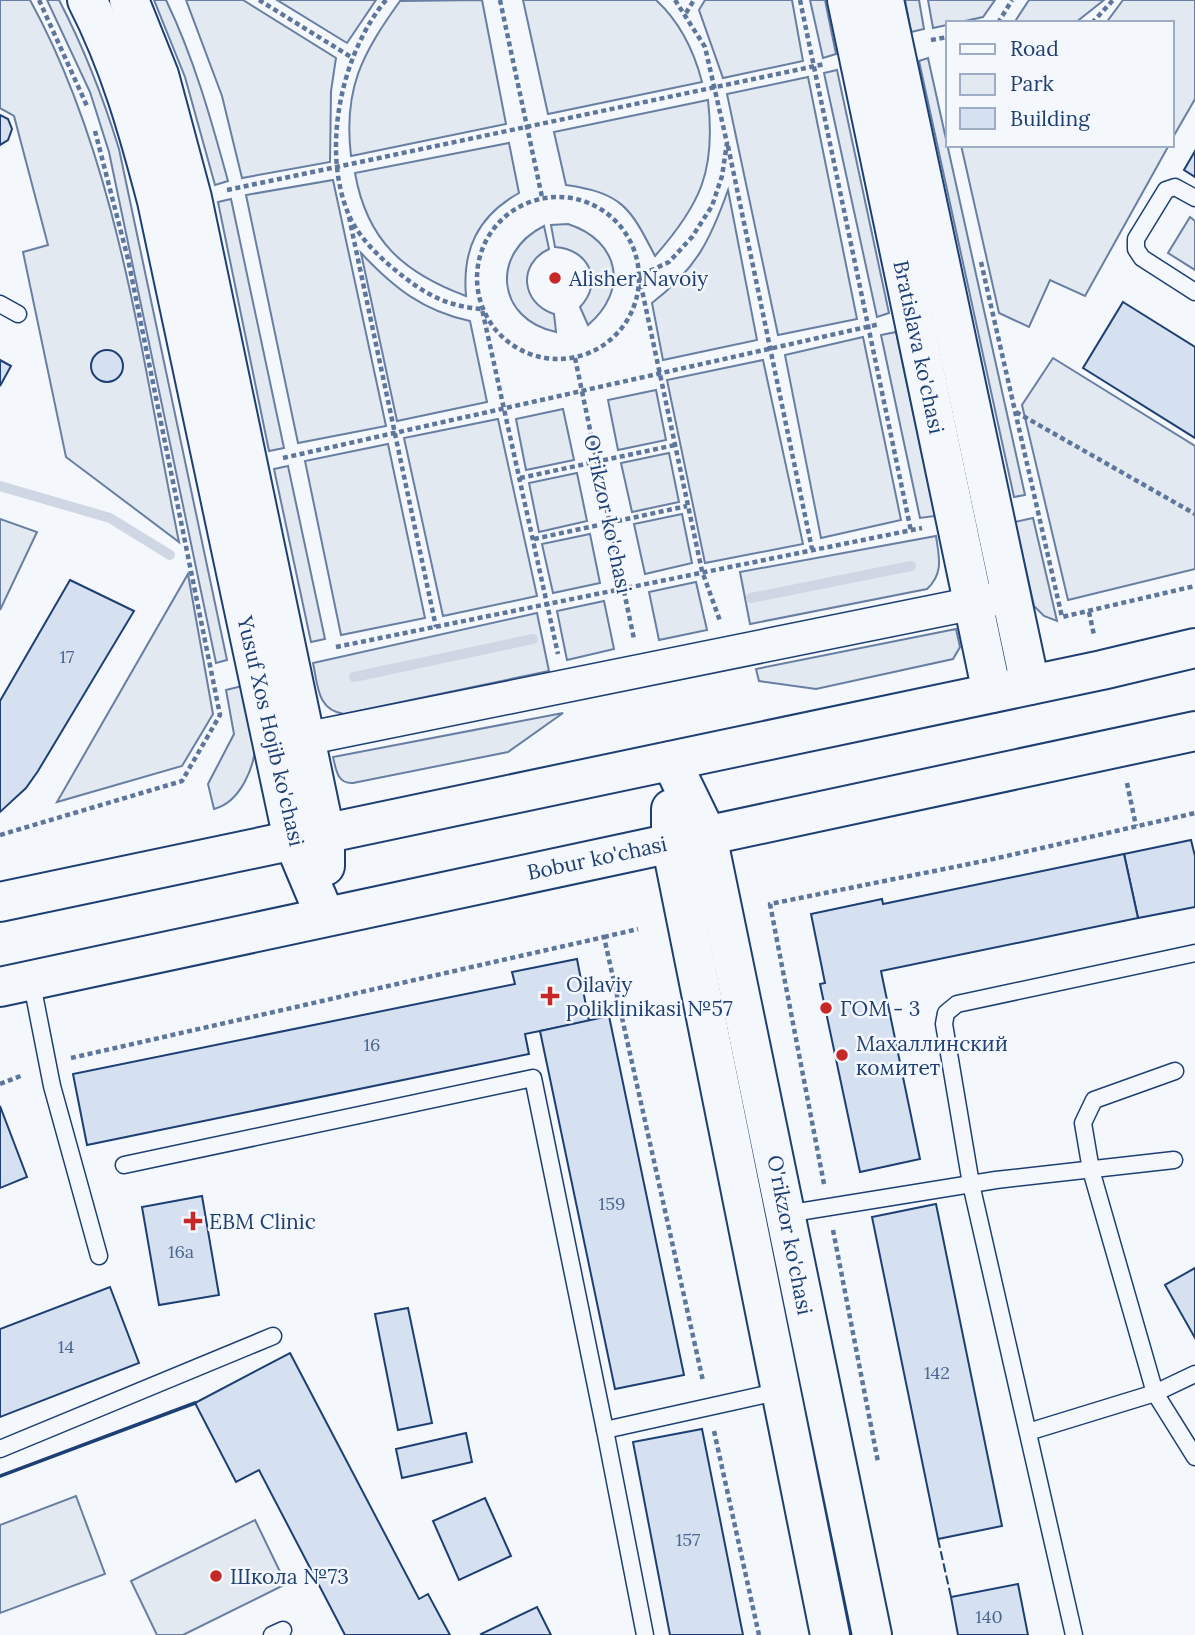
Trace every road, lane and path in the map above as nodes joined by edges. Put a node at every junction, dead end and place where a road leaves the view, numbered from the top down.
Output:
1 (39, 0) edge
2 (87, 0) edge
3 (129, 0) edge
4 (259, 0) edge
5 (386, 0) edge
6 (500, 0) edge
7 (675, 0) edge
8 (694, 0) edge
9 (800, 0) edge
10 (847, 0) edge
11 (884, 0) edge
12 (1012, 0) edge
13 (1113, 0) edge
14 (686, 13) junction
15 (999, 21) edge
16 (1094, 21) edge
17 (351, 57) junction
18 (858, 57) junction
19 (812, 67) junction
20 (715, 88) junction
21 (89, 111) dead end
22 (93, 122) dead end
23 (528, 129) junction
24 (727, 143) junction
25 (338, 167) junction
26 (542, 197) junction
27 (192, 198) junction
28 (1195, 198) edge
29 (348, 214) junction
30 (979, 252) dead end
31 (639, 276) junction
32 (1195, 292) edge
33 (0, 304) edge
34 (482, 309) junction
35 (18, 314) dead end
36 (913, 317) junction
37 (869, 327) junction
38 (770, 349) junction
39 (575, 358) junction
40 (659, 373) junction
41 (582, 391) junction
42 (505, 408) junction
43 (1015, 411) junction
44 (395, 432) junction
45 (675, 445) junction
46 (597, 462) junction
47 (248, 465) junction
48 (520, 478) junction
49 (687, 506) junction
50 (1195, 514) edge
51 (957, 520) junction
52 (610, 523) junction
53 (911, 531) junction
54 (534, 540) junction
55 (812, 549) junction
56 (702, 571) junction
57 (1195, 586) edge
58 (623, 587) junction
59 (992, 599) junction
60 (547, 603) junction
61 (720, 621) dead end
62 (436, 627) junction
63 (336, 647) dead end
64 (1195, 648) edge
65 (560, 663) dead end
66 (641, 671) junction
67 (1030, 685) junction
68 (992, 693) junction
69 (1195, 731) edge
70 (289, 742) junction
71 (1121, 748) junction
72 (671, 761) junction
73 (1195, 813) edge
74 (1136, 827) junction
75 (0, 835) edge
76 (309, 836) junction
77 (689, 839) junction
78 (0, 902) edge
79 (325, 916) junction
80 (638, 929) dead end
81 (604, 937) dead end
82 (1195, 953) edge
83 (16, 983) edge
84 (1175, 1071) dead end
85 (1174, 1160) dead end
86 (124, 1166) dead end
87 (1091, 1170) junction
88 (971, 1184) junction
89 (828, 1206) junction
90 (786, 1214) junction
91 (99, 1256) dead end
92 (274, 1336) dead end
93 (1195, 1374) edge
94 (781, 1391) junction
95 (1155, 1393) junction
96 (605, 1430) junction
97 (1028, 1432) junction
98 (0, 1448) edge
99 (1195, 1457) edge
100 (880, 1474) dead end
101 (645, 1635) edge
102 (830, 1635) edge
103 (872, 1635) edge
104 (1074, 1635) edge

1 - 21 path
2 - 70 main road, Yusuf Xos Hojib ko'chasi
3 - 27 main road, Yusuf Xos Hojib ko'chasi
4 - 17 path
5 - 17 path
6 - 23 path
7 - 14 path
8 - 14 path
9 - 19 path
10 - 18 main road, Bratislava ko'chasi
11 - 59 main road, Bratislava ko'chasi
12 - 15 path
13 - 16 path
14 - 20 path
17 - 25 path
18 - 19 path
18 - 36 main road, Bratislava ko'chasi
19 - 20 path
19 - 37 path
20 - 23 path
20 - 24 path
22 - 75 path
23 - 25 path
23 - 26 path
24 - 31 path
24 - 38 path
25 - 27 path
25 - 29 path
26 - 31 path
26 - 34 path
27 - 47 main road, Yusuf Xos Hojib ko'chasi
28 - 32 lane
29 - 34 path
29 - 44 path
30 - 43 path
31 - 39 path
31 - 40 path
33 - 35 lane
34 - 39 path
34 - 42 path
36 - 37 path
36 - 51 main road, Bratislava ko'chasi
37 - 38 path
37 - 53 path
38 - 40 path
38 - 55 path
39 - 41 path, O'rikzor ko'chasi
40 - 41 path
40 - 45 path
41 - 42 path
41 - 46 path, O'rikzor ko'chasi
42 - 44 path
42 - 48 path
43 - 50 path
43 - 57 path
44 - 47 path
44 - 62 path
45 - 46 path
45 - 49 path
46 - 48 path
46 - 52 path, O'rikzor ko'chasi
47 - 70 main road, Yusuf Xos Hojib ko'chasi
48 - 54 path
49 - 52 path
49 - 56 path
51 - 53 path
51 - 59 main road, Bratislava ko'chasi
52 - 54 path
52 - 58 path, O'rikzor ko'chasi
53 - 55 path
54 - 60 path
55 - 56 path
56 - 58 path
56 - 61 path
58 - 60 path
58 - 66 path, O'rikzor ko'chasi
59 - 66 street
59 - 67 main road, Bratislava ko'chasi
59 - 68 main road, Bratislava ko'chasi
60 - 62 path
60 - 65 path
62 - 63 path
64 - 67 main road
66 - 70 street
67 - 68 main road
68 - 72 main road
69 - 71 main road, Bobur ko'chasi
70 - 76 main road, Yusuf Xos Hojib ko'chasi
71 - 74 path
71 - 77 main road, Bobur ko'chasi
72 - 76 main road
72 - 77 main road
73 - 74 path
74 - 89 path
76 - 78 main road
76 - 79 main road, Yusuf Xos Hojib ko'chasi
77 - 79 main road, Bobur ko'chasi
77 - 90 main road, O'rikzor ko'chasi
77 - 94 main road, O'rikzor ko'chasi
79 - 83 main road, Bobur ko'chasi
80 - 81 path
82 - 88 lane
83 - 91 lane
84 - 87 lane
85 - 87 lane
86 - 96 lane
87 - 88 lane
87 - 95 lane
88 - 89 lane
88 - 97 lane
89 - 90 lane
89 - 100 path
90 - 103 main road, O'rikzor ko'chasi
92 - 98 lane
93 - 95 lane
94 - 96 lane
94 - 102 main road, O'rikzor ko'chasi
95 - 97 lane
95 - 99 lane
96 - 101 lane
97 - 104 lane

